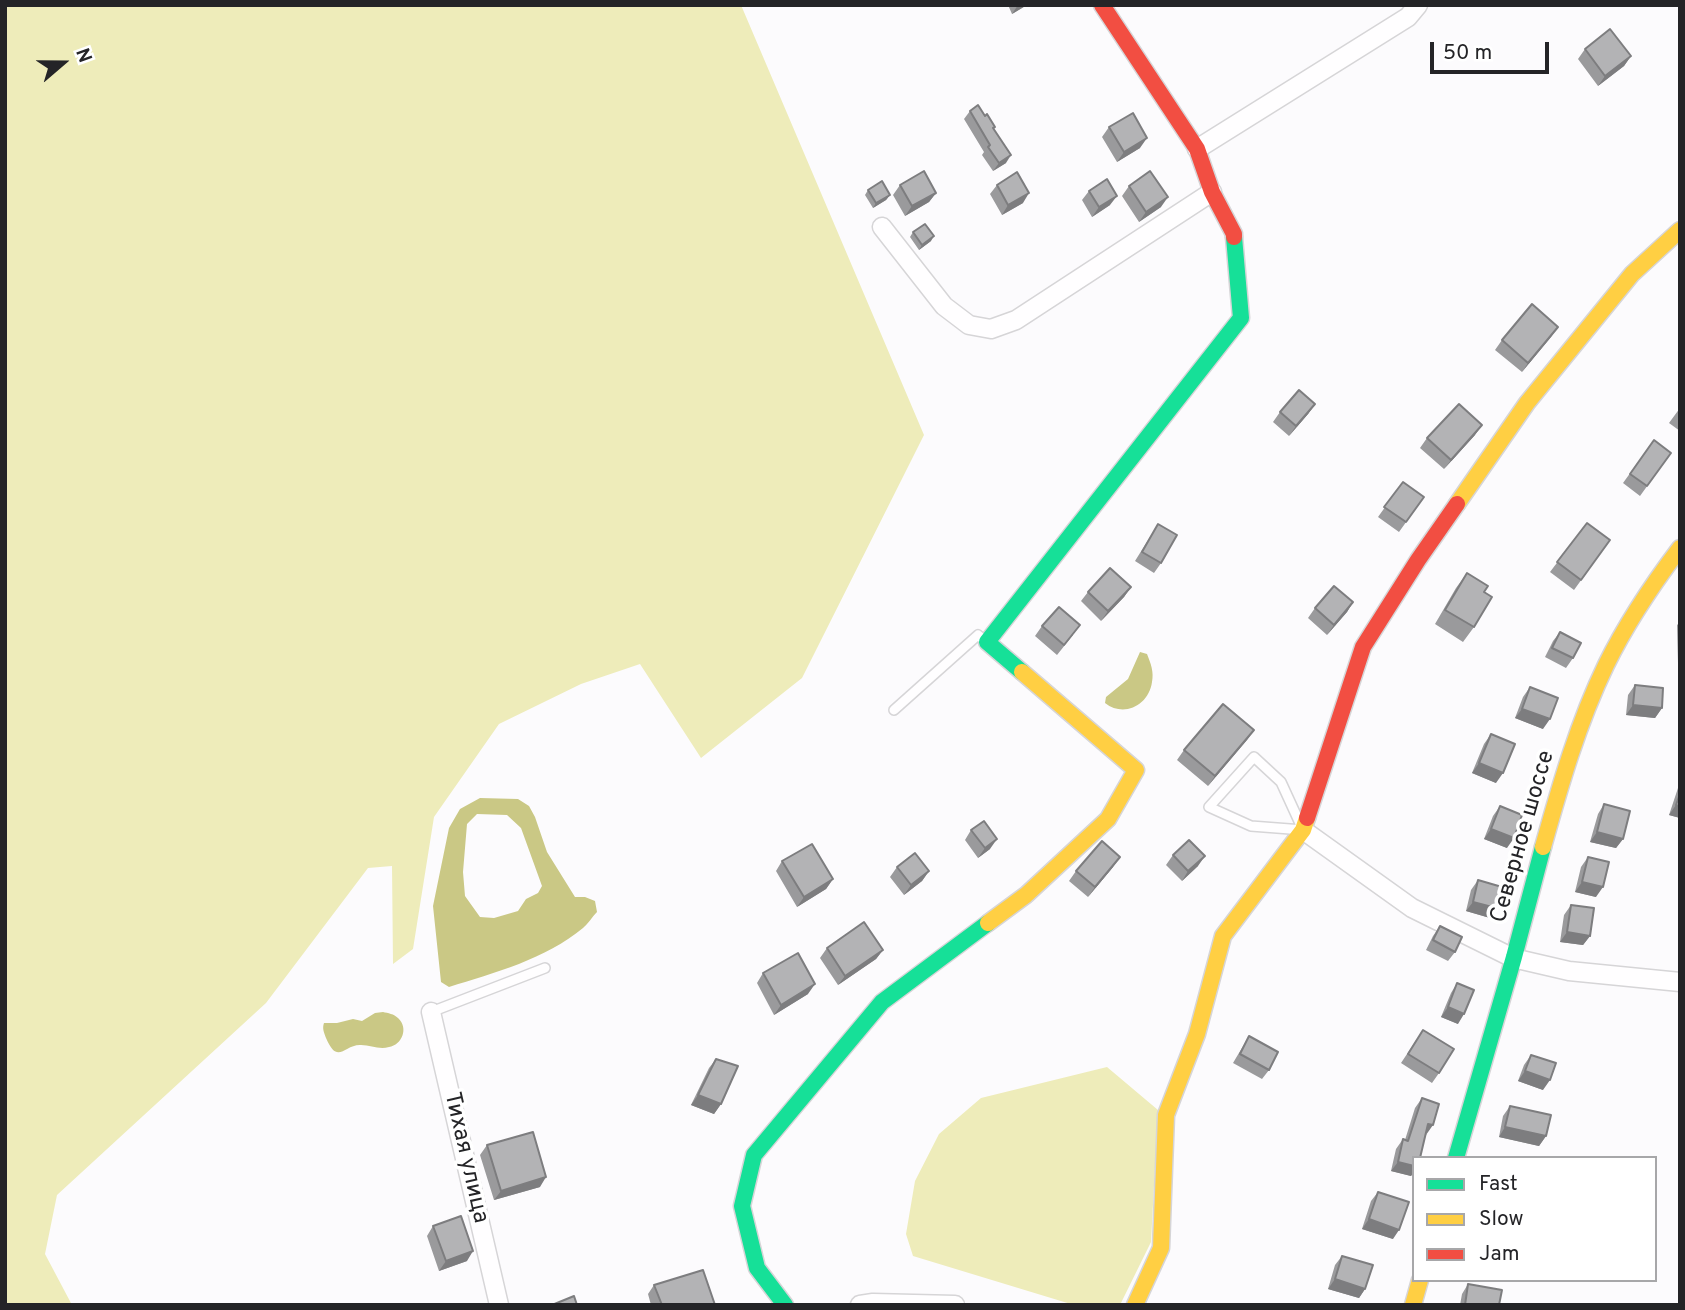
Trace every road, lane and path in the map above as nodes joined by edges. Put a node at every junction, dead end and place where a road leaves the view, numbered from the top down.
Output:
1 (1102, 5) edge
2 (1418, 5) edge
3 (1198, 149) junction
4 (1212, 192) junction
5 (882, 228) dead end
6 (1680, 230) edge
7 (1680, 548) edge
8 (987, 642) junction
9 (894, 710) dead end
10 (1303, 830) junction
11 (1513, 958) junction
12 (545, 968) dead end
13 (1680, 982) edge
14 (431, 1012) joint
15 (1457, 1156) edge
16 (1419, 1282) edge
17 (499, 1305) edge
18 (785, 1305) edge
19 (860, 1305) edge
20 (955, 1305) edge
21 (1135, 1305) edge
22 (1413, 1305) edge

1 - 3 street
2 - 3 street
3 - 4 street
4 - 5 street
4 - 8 street
6 - 10 street
7 - 11 street, Северное шоссе
8 - 9 lane
8 - 18 street
10 - 10 lane
10 - 11 street
10 - 21 street
11 - 13 street
11 - 15 street, Северное шоссе
12 - 14 lane
14 - 17 street, Тихая улица
16 - 22 street
19 - 20 street

